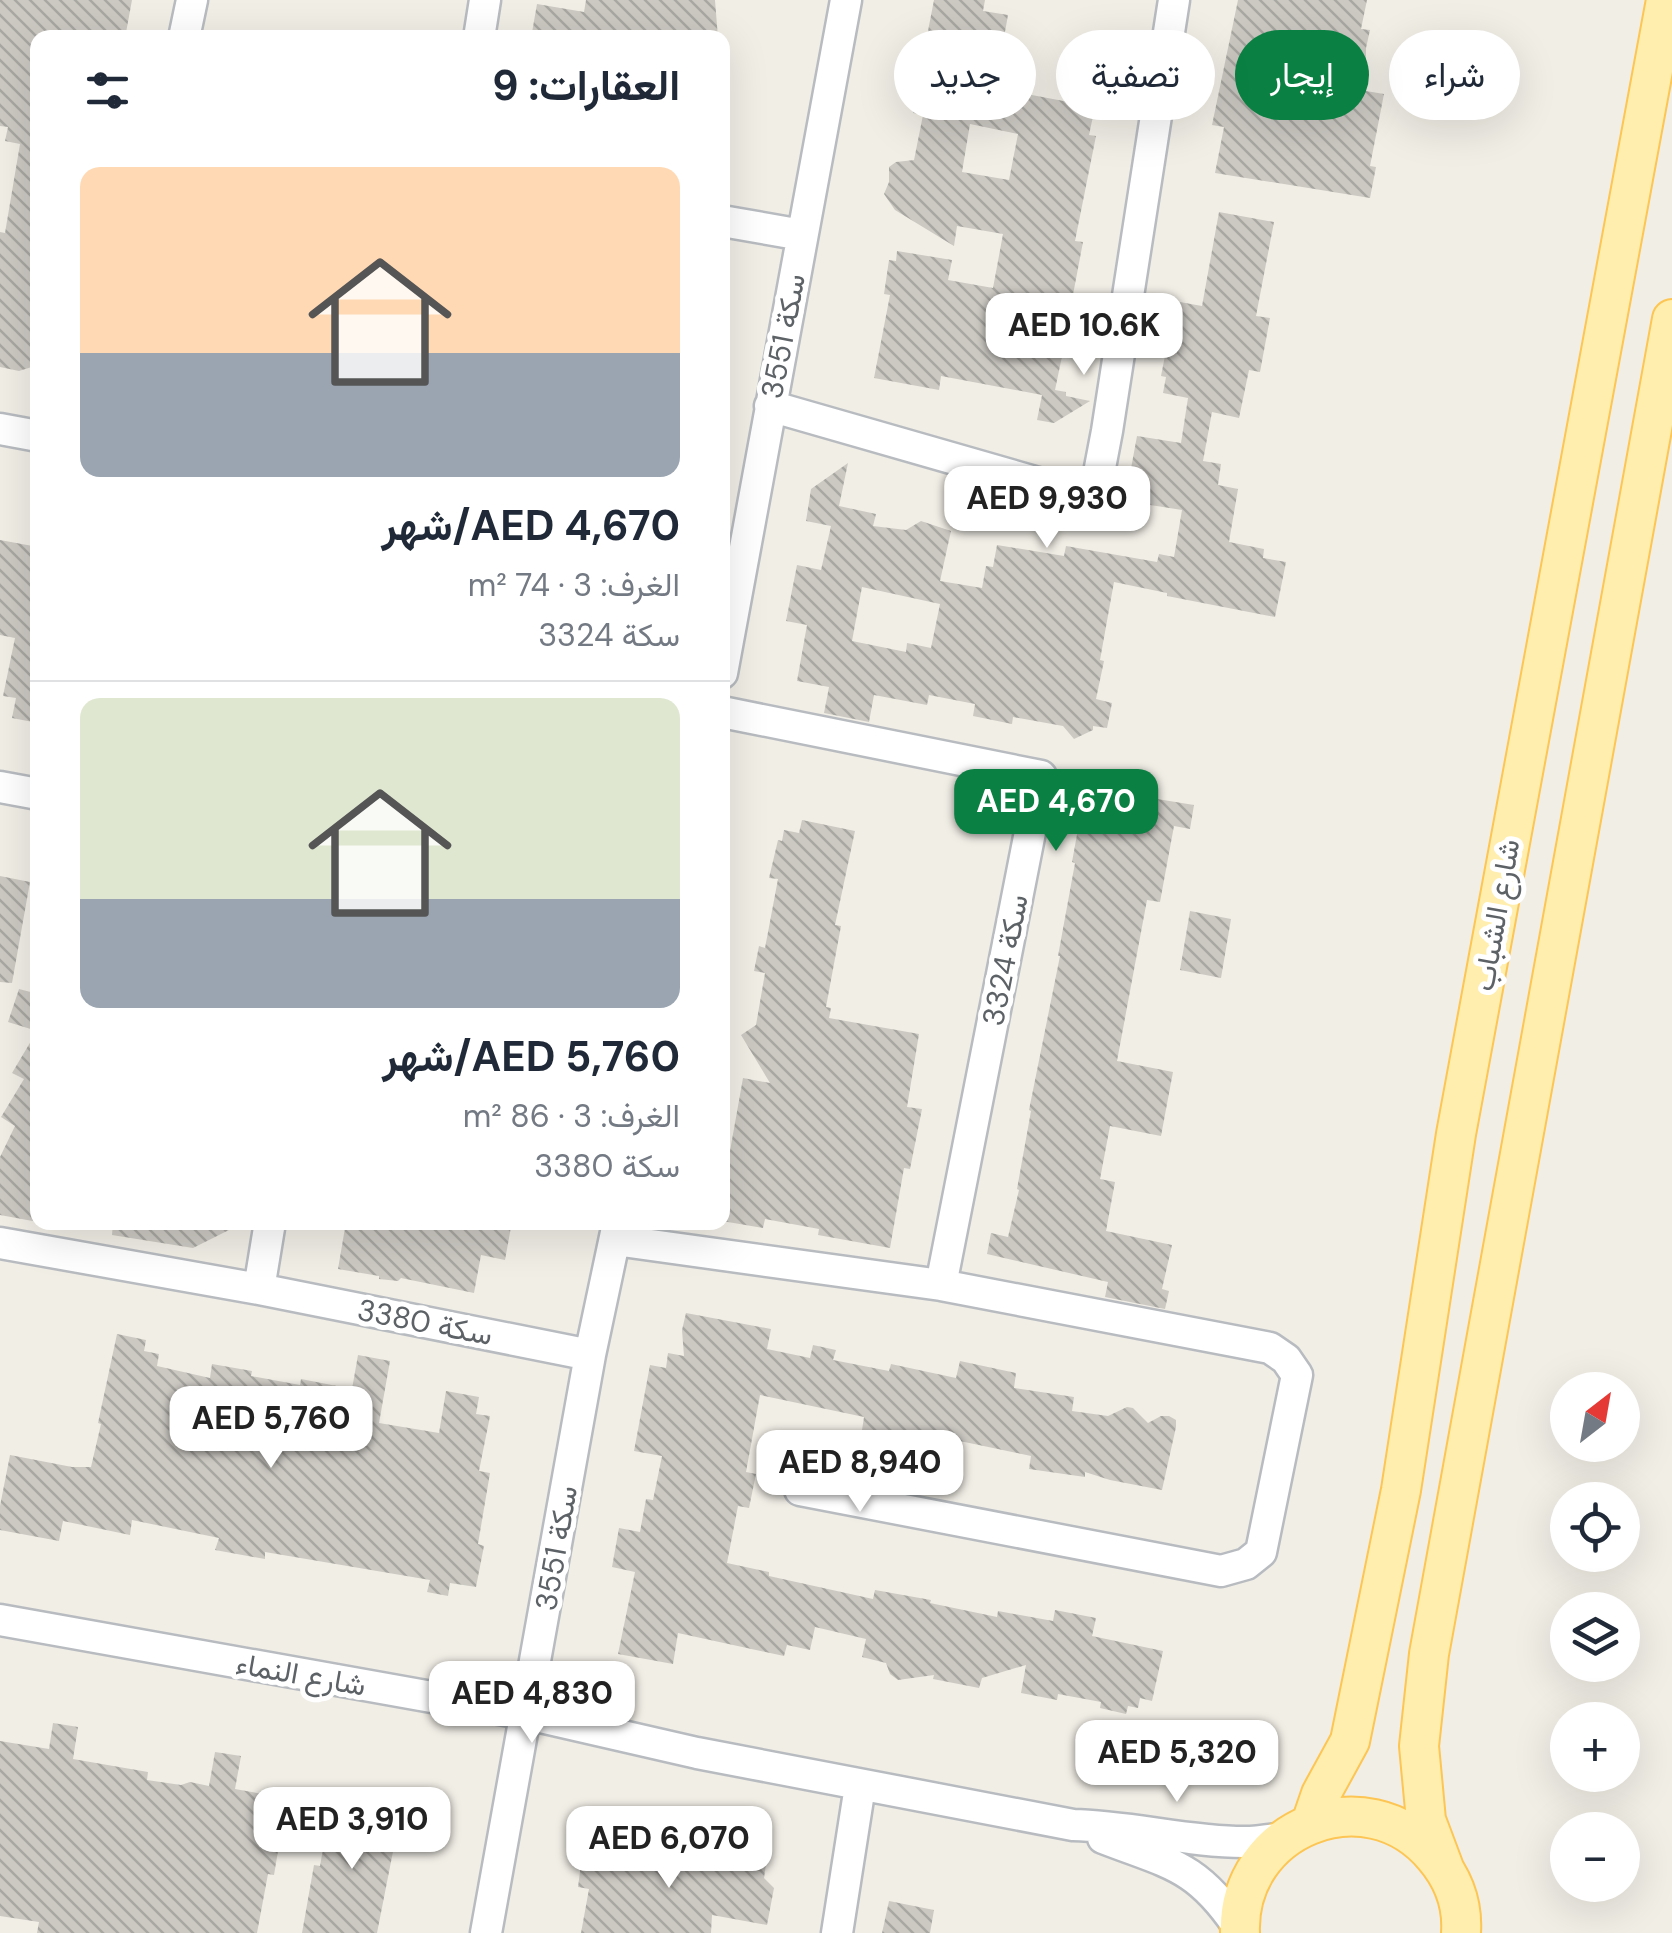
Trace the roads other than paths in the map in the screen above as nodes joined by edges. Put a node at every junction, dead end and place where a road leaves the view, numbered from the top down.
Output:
1 (192, 0) edge
2 (485, 0) edge
3 (846, 0) edge
4 (1174, 0) edge
5 (1666, 0) edge
6 (186, 30) edge
7 (479, 30) edge
8 (730, 222) edge
9 (802, 234) junction
10 (1672, 320) edge
11 (770, 406) junction
12 (0, 428) edge
13 (30, 434) edge
14 (731, 567) edge
15 (730, 714) edge
16 (0, 787) edge
17 (30, 793) edge
18 (269, 1230) edge
19 (617, 1231) edge
20 (0, 1243) edge
21 (941, 1285) junction
22 (260, 1288) junction
23 (590, 1355) junction
24 (800, 1490) dead end
25 (0, 1620) edge
26 (527, 1714) junction
27 (860, 1786) junction
28 (1073, 1824) junction
29 (1297, 1831) junction
30 (1444, 1868) junction
31 (1240, 1931) edge
32 (486, 1933) edge
33 (837, 1933) edge
34 (1462, 1933) edge

1 - 6 street
2 - 7 street
3 - 9 street, سكة 3551
4 - 11 street
5 - 29 main road, شارع الشباب
8 - 9 street
9 - 11 street, سكة 3551
10 - 30 main road
11 - 14 street, سكة 3551
12 - 13 street
15 - 21 street, سكة 3324
16 - 17 street
18 - 22 street
19 - 21 street
19 - 23 street, سكة 3551
20 - 22 street, سكة 3380
21 - 24 street
22 - 23 street, سكة 3380
23 - 26 street, سكة 3551
25 - 26 street, شارع النماء
26 - 27 street, شارع النماء
26 - 32 street, سكة 3551
27 - 28 street, شارع النماء
27 - 33 street
28 - 29 street, شارع النماء
28 - 31 street, شارع النماء
29 - 30 main road
29 - 31 main road, شارع الشباب
30 - 34 main road

